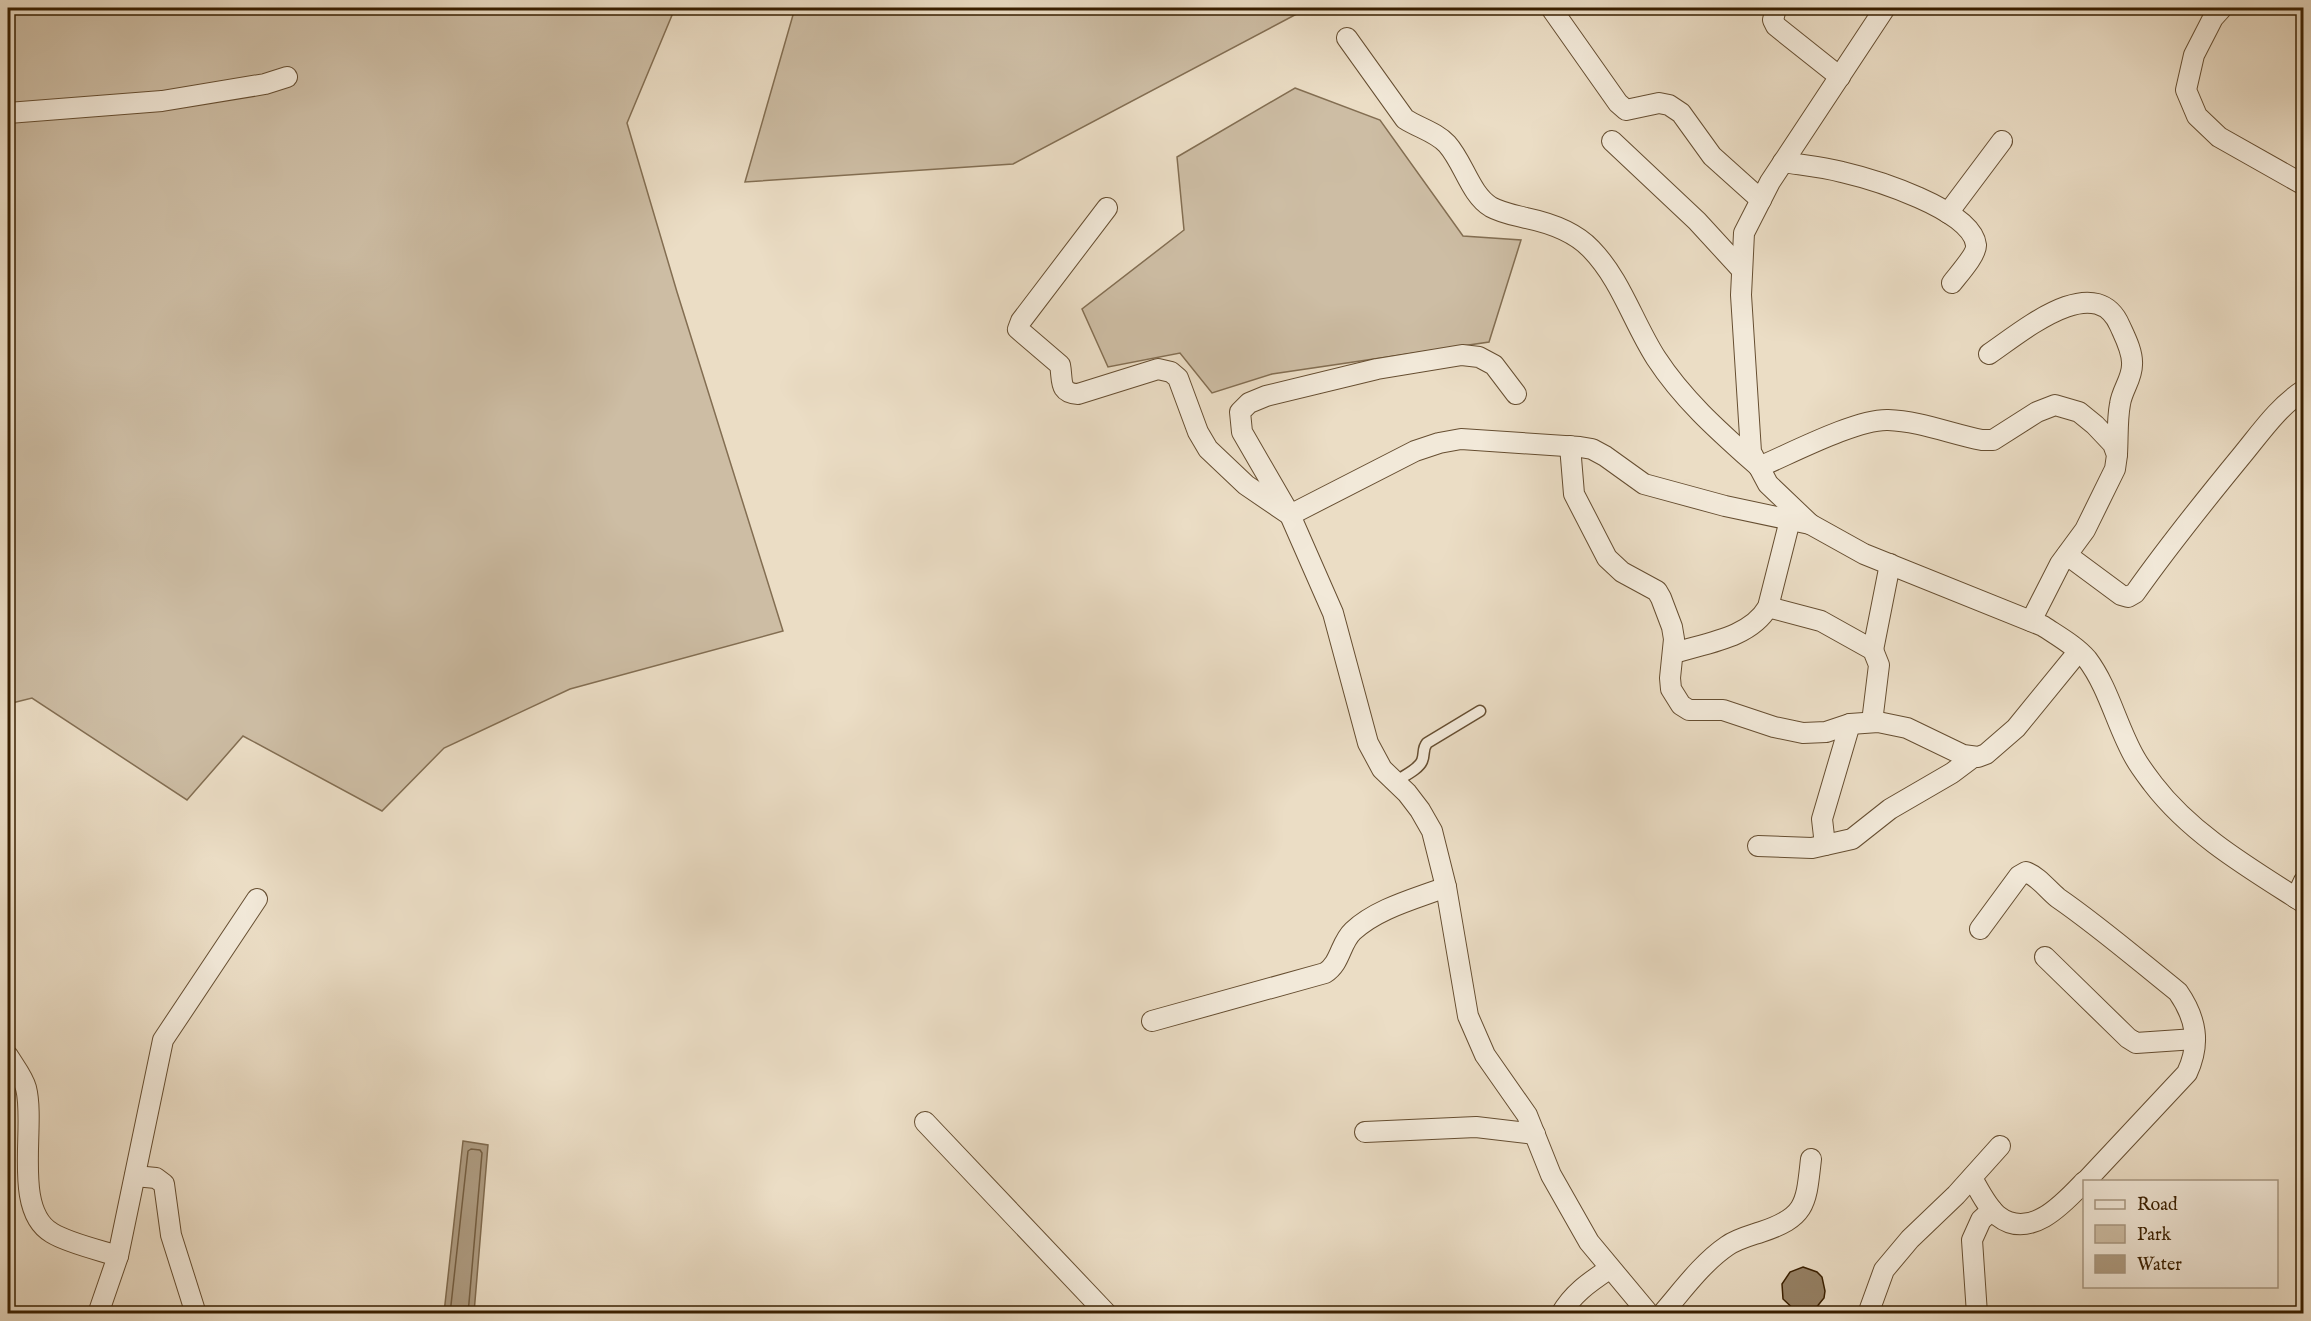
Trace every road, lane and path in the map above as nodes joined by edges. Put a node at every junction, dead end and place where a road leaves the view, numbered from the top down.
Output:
1 (1551, 8) edge
2 (1776, 8) edge
3 (1885, 8) edge
4 (2222, 8) edge
5 (1347, 38) dead end
6 (287, 77) dead end
7 (1840, 77) junction
8 (8, 113) edge
9 (1612, 141) dead end
10 (2002, 141) dead end
11 (1783, 162) junction
12 (2304, 185) edge
13 (1761, 200) junction
14 (1107, 208) dead end
15 (1948, 213) junction
16 (1742, 270) junction
17 (1952, 283) dead end
18 (1989, 354) dead end
19 (2304, 390) edge
20 (1516, 394) dead end
21 (1570, 446) junction
22 (2117, 455) junction
23 (1759, 467) junction
24 (1290, 515) junction
25 (1790, 520) junction
26 (1810, 524) junction
27 (2067, 555) junction
28 (1890, 564) junction
29 (1768, 607) junction
30 (2031, 621) junction
31 (1873, 650) junction
32 (2078, 652) junction
33 (1674, 653) junction
34 (1480, 711) dead end
35 (1872, 722) junction
36 (1850, 724) junction
37 (1972, 758) junction
38 (1395, 782) junction
39 (1825, 845) junction
40 (1758, 846) dead end
41 (1446, 887) junction
42 (2301, 894) edge
43 (257, 899) dead end
44 (1980, 929) dead end
45 (2045, 957) dead end
46 (1152, 1021) dead end
47 (2195, 1039) junction
48 (8, 1056) edge
49 (925, 1122) dead end
50 (1365, 1132) dead end
51 (1535, 1134) junction
52 (2000, 1146) dead end
53 (1811, 1159) dead end
54 (135, 1176) junction
55 (1972, 1178) junction
56 (2087, 1180) edge
57 (2083, 1184) edge
58 (1992, 1210) junction
59 (118, 1256) junction
60 (1609, 1269) junction
61 (98, 1314) edge
62 (196, 1314) edge
63 (1107, 1314) edge
64 (1561, 1314) edge
65 (1648, 1314) edge
66 (1662, 1314) edge
67 (1868, 1314) edge
68 (1977, 1314) edge

1 - 13 street
2 - 7 street
3 - 7 street
4 - 12 street
5 - 23 street
6 - 8 street
7 - 11 street
9 - 16 street
10 - 15 street
11 - 13 street
11 - 15 street
13 - 16 street
14 - 24 street
15 - 17 street
16 - 23 street
18 - 22 street
19 - 27 street
20 - 24 street
21 - 24 street
21 - 25 street
21 - 33 street
22 - 23 street
22 - 27 street
23 - 26 street
24 - 38 street
25 - 26 street
25 - 29 street
26 - 28 street
27 - 30 street
28 - 30 street
28 - 31 street
29 - 31 street
29 - 33 street
30 - 32 street
31 - 35 street
32 - 37 street
32 - 42 street
33 - 36 street
34 - 38 lane
35 - 36 street
35 - 37 street
36 - 39 street
37 - 39 street
38 - 41 street
39 - 40 street
41 - 46 street
41 - 51 street
43 - 54 street
44 - 47 street
45 - 47 street
47 - 56 street
48 - 59 street
49 - 63 street
50 - 51 street
51 - 60 street
52 - 55 street
53 - 66 street
54 - 59 street
54 - 62 street
55 - 58 street
55 - 67 street
57 - 58 street
58 - 68 street
59 - 61 street
60 - 64 street
60 - 65 street

